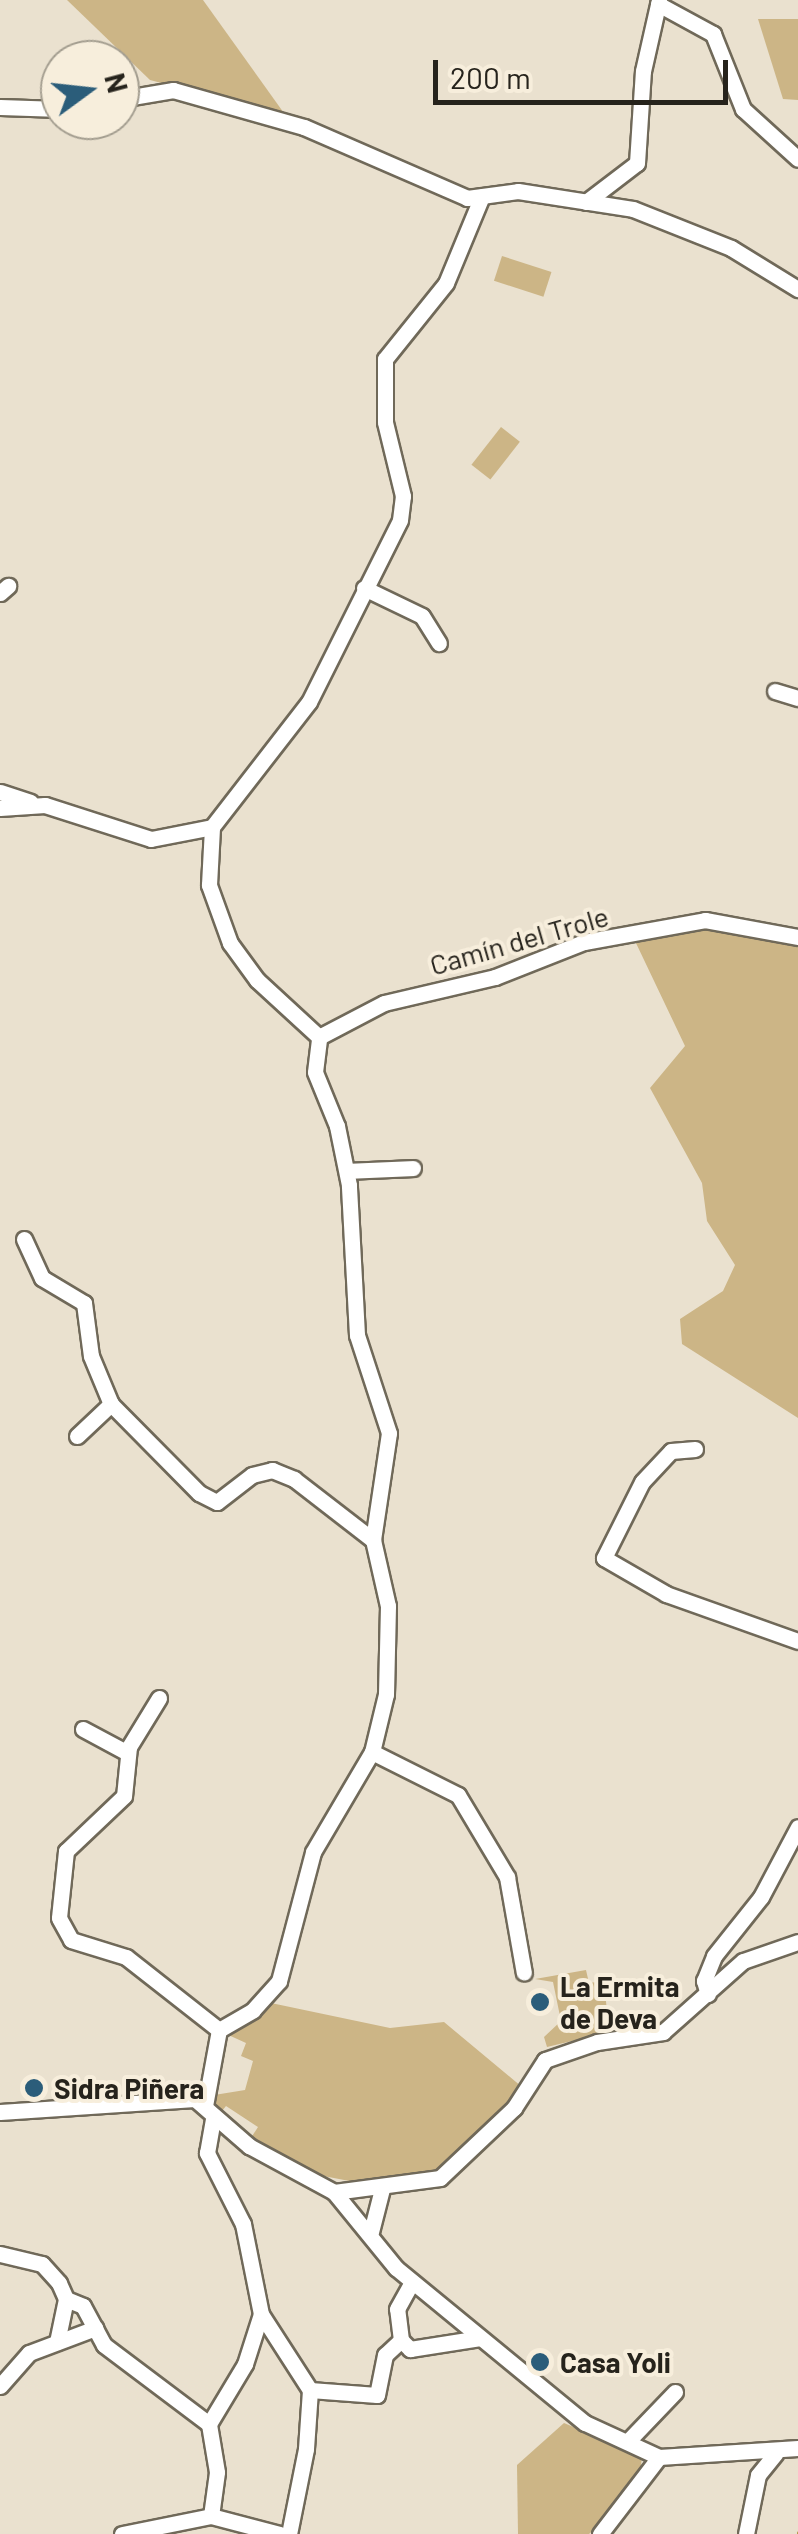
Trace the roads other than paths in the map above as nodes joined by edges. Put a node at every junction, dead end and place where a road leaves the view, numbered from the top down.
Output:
1 (658, 2) edge
2 (140, 96) edge
3 (0, 107) edge
4 (40, 108) edge
5 (798, 159) edge
6 (482, 196) junction
7 (586, 202) junction
8 (798, 289) edge
9 (364, 588) junction
10 (439, 642) dead end
11 (775, 691) dead end
12 (798, 698) edge
13 (0, 792) edge
14 (32, 806) junction
15 (0, 808) edge
16 (212, 827) junction
17 (798, 937) edge
18 (319, 1037) junction
19 (413, 1168) dead end
20 (347, 1171) junction
21 (24, 1239) dead end
22 (110, 1404) junction
23 (77, 1436) dead end
24 (694, 1448) dead end
25 (373, 1540) junction
26 (798, 1641) edge
27 (159, 1698) dead end
28 (83, 1729) dead end
29 (372, 1752) junction
30 (128, 1753) junction
31 (798, 1828) edge
32 (798, 1942) edge
33 (524, 1974) dead end
34 (708, 1994) junction
35 (219, 2030) junction
36 (0, 2112) edge
37 (209, 2113) junction
38 (382, 2189) junction
39 (334, 2192) junction
40 (371, 2232) junction
41 (0, 2254) edge
42 (412, 2282) junction
43 (66, 2300) junction
44 (261, 2314) junction
45 (95, 2328) junction
46 (480, 2338) junction
47 (401, 2340) junction
48 (57, 2342) junction
49 (0, 2386) edge
50 (310, 2390) junction
51 (674, 2392) dead end
52 (209, 2424) junction
53 (628, 2441) junction
54 (798, 2448) edge
55 (776, 2453) junction
56 (702, 2454) junction
57 (668, 2457) junction
58 (758, 2474) junction
59 (211, 2516) junction
60 (122, 2534) edge
61 (280, 2534) edge
62 (289, 2534) edge
63 (600, 2534) edge
64 (746, 2534) edge

1 - 5 street
1 - 7 street
2 - 6 street
3 - 4 street
6 - 7 street
6 - 9 street
7 - 8 street
9 - 10 street
9 - 16 street
11 - 12 street
13 - 14 street
14 - 15 street
14 - 16 street
16 - 18 street
17 - 18 street, Camín del Trole
18 - 20 street
19 - 20 street
20 - 25 street
21 - 22 street
22 - 23 street
22 - 25 street
24 - 26 street
25 - 29 street
27 - 30 street
28 - 30 street
29 - 33 street
29 - 35 street
30 - 35 street
31 - 34 street
32 - 34 street
34 - 38 street
35 - 37 street
36 - 37 street
37 - 39 street
37 - 44 street
38 - 39 street
38 - 40 street
39 - 40 street
40 - 42 street
41 - 43 street
42 - 46 street
42 - 47 street
43 - 45 street
43 - 48 street
44 - 50 street
44 - 52 street
45 - 48 street
45 - 52 street
46 - 47 street
46 - 53 street
47 - 50 street
48 - 49 street
50 - 62 street
51 - 53 street
52 - 59 street
53 - 57 street
54 - 55 street
55 - 56 street
55 - 58 street
56 - 57 street
56 - 58 street
57 - 63 street
58 - 64 street
59 - 60 street
59 - 61 street

